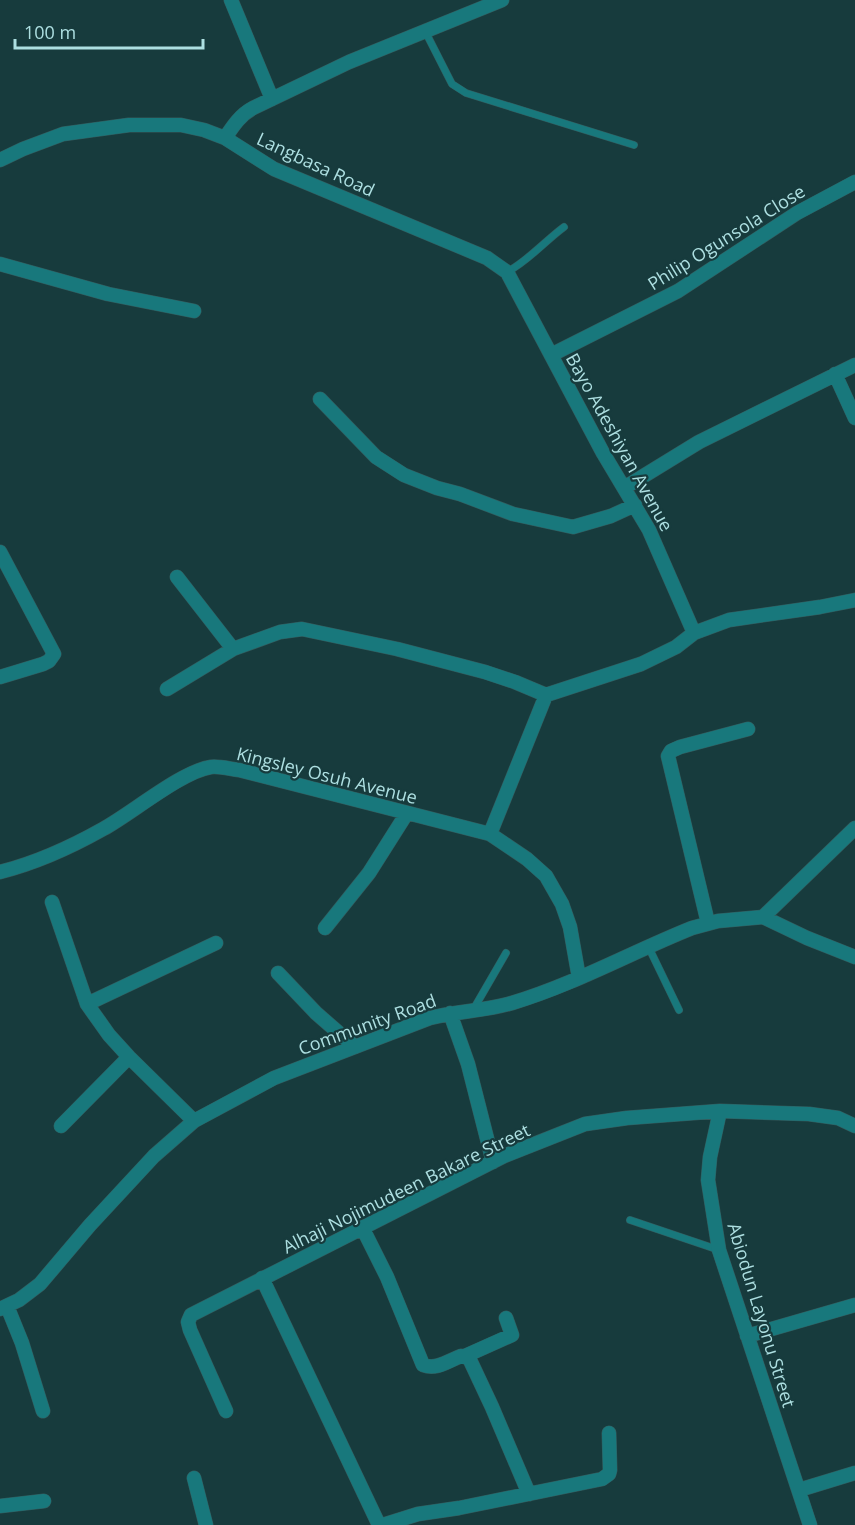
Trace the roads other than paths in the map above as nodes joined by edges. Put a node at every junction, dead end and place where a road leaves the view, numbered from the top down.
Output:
1 (231, 0) edge
2 (502, 0) edge
3 (425, 31) junction
4 (272, 99) junction
5 (225, 138) junction
6 (634, 145) dead end
7 (0, 160) edge
8 (855, 182) edge
9 (564, 227) dead end
10 (0, 264) edge
11 (507, 272) junction
12 (194, 311) dead end
13 (551, 355) junction
14 (855, 365) edge
15 (836, 374) junction
16 (320, 399) dead end
17 (855, 418) edge
18 (624, 488) junction
19 (635, 505) junction
20 (0, 552) edge
21 (177, 577) dead end
22 (855, 600) edge
23 (694, 633) junction
24 (233, 649) junction
25 (0, 677) edge
26 (167, 688) dead end
27 (546, 695) junction
28 (748, 729) dead end
29 (407, 813) junction
30 (855, 828) edge
31 (490, 834) junction
32 (0, 872) edge
33 (52, 902) dead end
34 (763, 917) junction
35 (708, 923) junction
36 (325, 928) dead end
37 (216, 943) dead end
38 (649, 948) junction
39 (506, 953) dead end
40 (855, 957) edge
41 (278, 973) dead end
42 (579, 978) junction
43 (87, 1004) junction
44 (473, 1010) junction
45 (680, 1010) dead end
46 (450, 1013) junction
47 (356, 1047) junction
48 (129, 1057) junction
49 (720, 1111) junction
50 (194, 1121) junction
51 (61, 1126) dead end
52 (855, 1126) edge
53 (493, 1162) junction
54 (630, 1220) dead end
55 (362, 1227) junction
56 (719, 1250) junction
57 (262, 1278) junction
58 (855, 1305) edge
59 (3, 1308) edge
60 (506, 1318) dead end
61 (747, 1336) junction
62 (465, 1356) junction
63 (43, 1411) dead end
64 (226, 1411) dead end
65 (609, 1433) dead end
66 (855, 1473) edge
67 (194, 1478) dead end
68 (799, 1490) junction
69 (529, 1494) junction
70 (44, 1501) dead end
71 (0, 1506) edge
72 (206, 1525) edge
73 (381, 1525) edge
74 (810, 1525) edge

1 - 4 street
2 - 3 street
3 - 4 street
3 - 6 lane
4 - 5 street
5 - 7 street, Langbasa Road
5 - 11 street, Langbasa Road
8 - 13 street, Philip Ogunsola Close
9 - 11 lane
10 - 12 street
11 - 13 street, Bayo Adeshiyan Avenue
13 - 18 street, Bayo Adeshiyan Avenue
14 - 15 street
15 - 17 street
15 - 18 street
16 - 19 street
18 - 19 street, Bayo Adeshiyan Avenue
19 - 23 street, Bayo Adeshiyan Avenue
20 - 25 street
21 - 24 street
22 - 23 street
23 - 27 street
24 - 26 street
24 - 27 street
27 - 31 street
28 - 35 street
29 - 31 street, Kingsley Osuh Avenue
29 - 32 street, Kingsley Osuh Avenue
29 - 36 street
30 - 34 street
31 - 42 street, Kingsley Osuh Avenue
33 - 43 street
34 - 35 street, Community Road
34 - 40 street
35 - 38 street, Community Road
37 - 43 street
38 - 42 street, Community Road
38 - 45 lane
39 - 44 lane
41 - 47 street
42 - 44 street, Community Road
43 - 48 street
44 - 46 street, Community Road
46 - 47 street, Community Road
46 - 53 street
47 - 50 street, Community Road
48 - 50 street
48 - 51 street
49 - 52 street, Alhaji Nojimudeen Bakare Street
49 - 53 street, Alhaji Nojimudeen Bakare Street
49 - 56 street, Abiodun Layonu Street
50 - 59 street, Community Road
53 - 55 street, Alhaji Nojimudeen Bakare Street
54 - 56 lane
55 - 57 street, Alhaji Nojimudeen Bakare Street
55 - 62 street
56 - 61 street, Abiodun Layonu Street
57 - 64 street, Alhaji Nojimudeen Bakare Street
57 - 73 street
58 - 61 street
59 - 63 street
60 - 62 street
61 - 68 street, Abiodun Layonu Street
62 - 69 street
65 - 69 street
66 - 68 street
67 - 72 street
68 - 74 street, Abiodun Layonu Street
69 - 73 street
70 - 71 street

